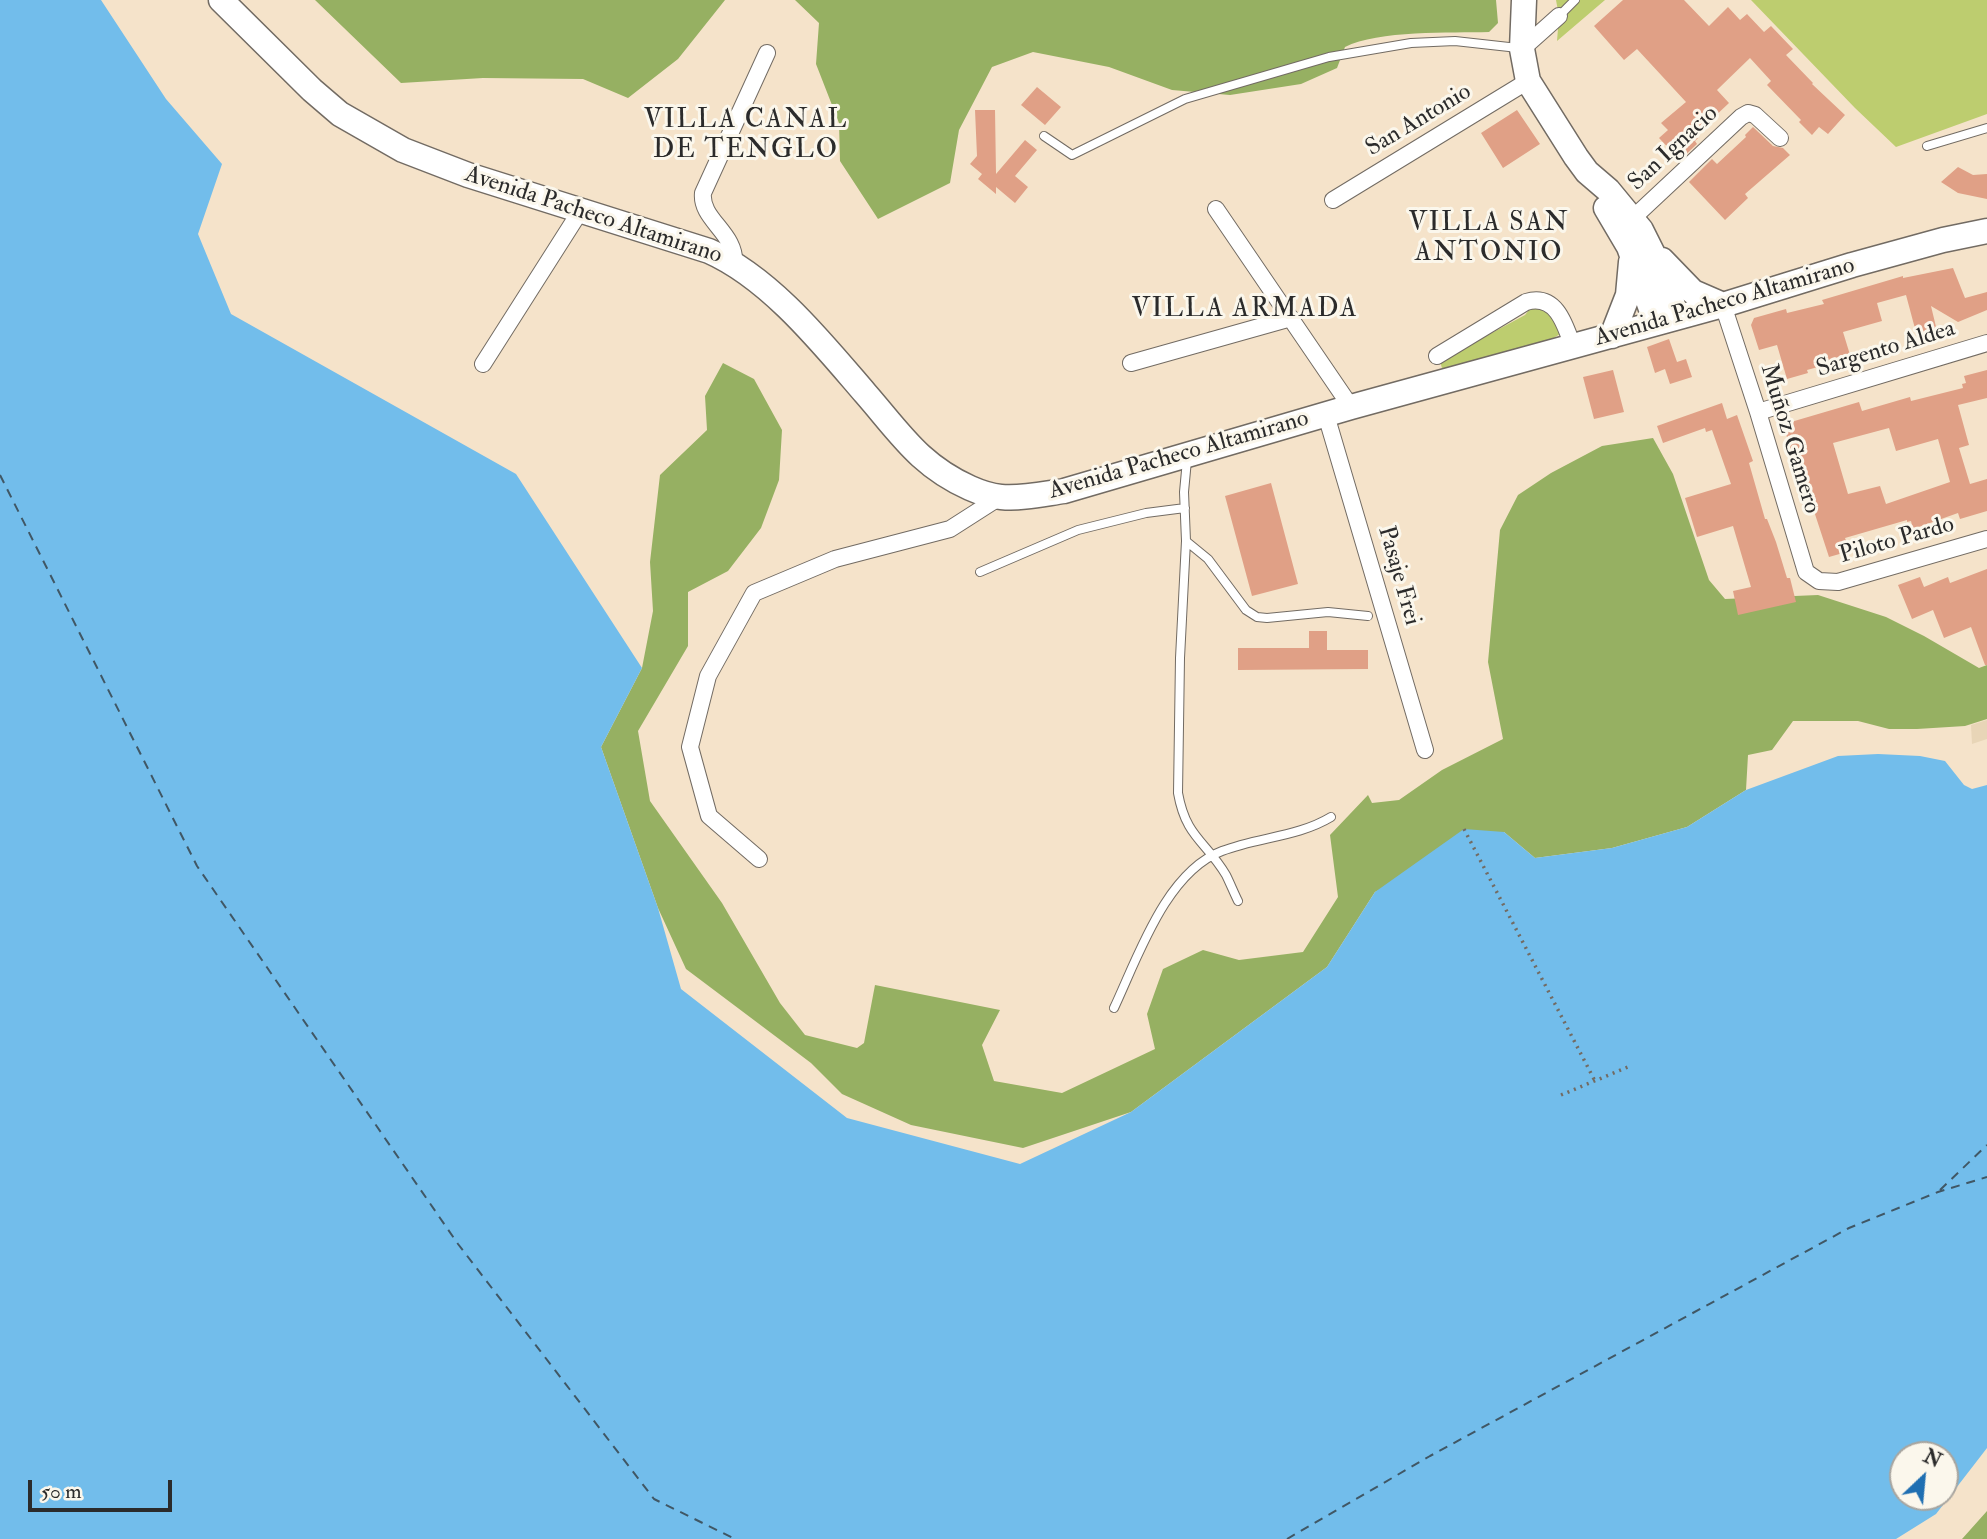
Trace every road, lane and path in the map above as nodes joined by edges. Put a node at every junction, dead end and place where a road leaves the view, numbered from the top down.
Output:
1 (220, 0) edge
2 (1524, 0) edge
3 (1575, 0) edge
4 (1559, 16) joint
5 (1522, 49) junction
6 (767, 53) dead end
7 (1528, 81) junction
8 (1987, 128) edge
9 (1044, 136) dead end
10 (1780, 138) dead end
11 (1927, 146) dead end
12 (1587, 172) junction
13 (1333, 200) dead end
14 (1216, 209) dead end
15 (581, 210) junction
16 (1632, 219) junction
17 (1987, 231) edge
18 (1639, 245) junction
19 (734, 264) junction
20 (1723, 305) junction
21 (1291, 318) junction
22 (1667, 320) junction
23 (1612, 336) junction
24 (1987, 343) edge
25 (1573, 347) junction
26 (1437, 356) dead end
27 (1131, 363) dead end
28 (483, 364) dead end
29 (1351, 407) junction
30 (1758, 412) junction
31 (1326, 415) junction
32 (1187, 456) junction
33 (1000, 497) junction
34 (1185, 508) junction
35 (1987, 538) edge
36 (1186, 541) junction
37 (980, 572) dead end
38 (1819, 581) joint
39 (1368, 616) dead end
40 (1425, 750) dead end
41 (1331, 817) dead end
42 (1464, 829) dead end
43 (1211, 856) junction
44 (759, 859) dead end
45 (1238, 901) dead end
46 (1114, 1007) dead end
47 (1628, 1067) dead end
48 (1595, 1081) junction
49 (1561, 1095) dead end

1 - 15 main road, Avenida Pacheco Altamirano
2 - 5 main road
3 - 4 lane
4 - 5 street
5 - 7 main road
5 - 9 lane
6 - 19 street
7 - 12 main road
7 - 13 street, San Antonio
8 - 11 lane
10 - 16 street, San Ignacio
12 - 16 main road
12 - 18 main road
14 - 21 street
15 - 19 main road, Avenida Pacheco Altamirano
15 - 28 street
16 - 18 main road
17 - 20 main road, Avenida Pacheco Altamirano
18 - 20 main road
18 - 22 main road
18 - 23 main road
19 - 33 main road, Avenida Pacheco Altamirano
20 - 22 main road, Avenida Pacheco Altamirano
20 - 30 street, Muñoz Gamero
21 - 27 street
21 - 29 street
22 - 23 main road, Avenida Pacheco Altamirano
23 - 25 main road, Avenida Pacheco Altamirano
24 - 30 street, Sargento Aldea
25 - 26 street
25 - 29 main road, Avenida Pacheco Altamirano
29 - 31 main road, Avenida Pacheco Altamirano
30 - 38 street, Muñoz Gamero
31 - 32 main road, Avenida Pacheco Altamirano
31 - 40 street, Pasaje Frei
32 - 33 main road, Avenida Pacheco Altamirano
32 - 34 lane
33 - 44 street
34 - 36 lane
34 - 37 lane
35 - 38 street, Piloto Pardo
36 - 39 lane
36 - 43 lane
41 - 43 lane
42 - 48 path
43 - 45 lane
43 - 46 lane
47 - 48 path
48 - 49 path

